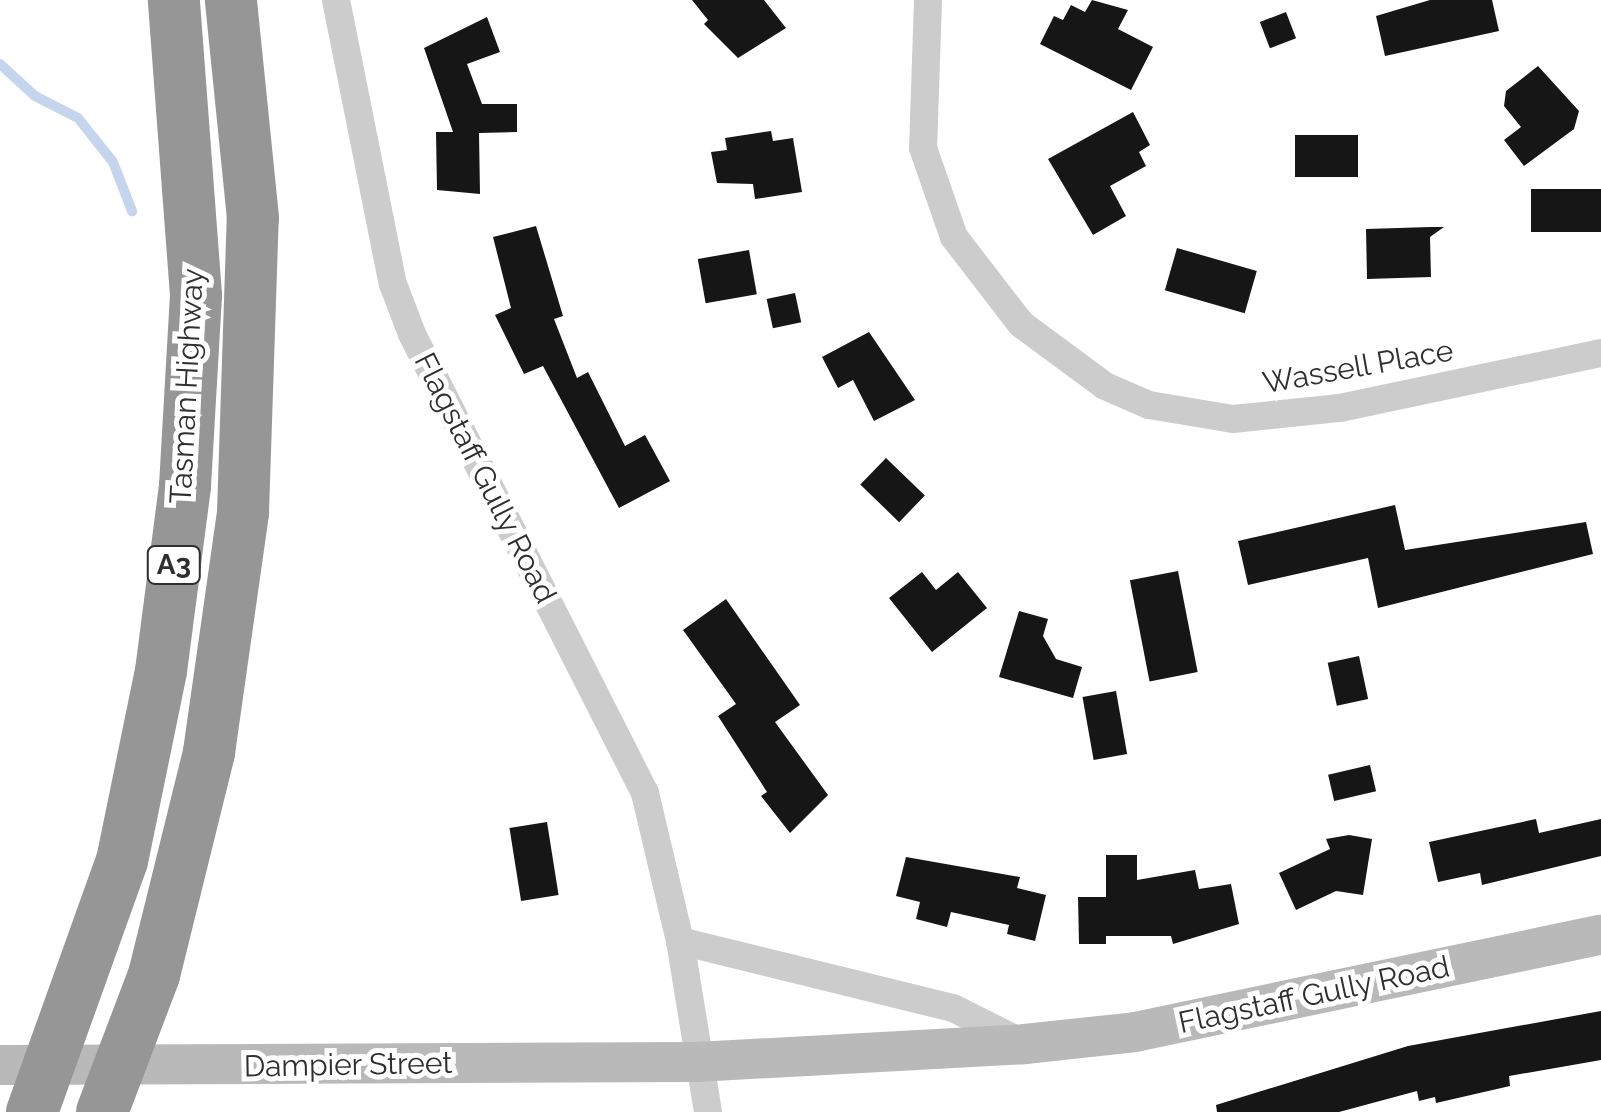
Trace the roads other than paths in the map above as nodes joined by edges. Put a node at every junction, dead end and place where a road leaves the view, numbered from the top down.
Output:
1 (174, 0) edge
2 (231, 0) edge
3 (336, 0) edge
4 (928, 0) edge
5 (1601, 352) edge
6 (1601, 936) edge
7 (680, 940) junction
8 (1025, 1044) junction
9 (696, 1062) junction
10 (0, 1065) edge
11 (32, 1112) edge
12 (102, 1112) edge
13 (708, 1112) edge

1 - 11 highway, Tasman Highway / A3
2 - 12 highway, Tasman Highway / A3
3 - 7 street, Flagstaff Gully Road
4 - 5 street, Wassell Place
6 - 8 street, Flagstaff Gully Road
7 - 8 street
7 - 9 street, Flagstaff Gully Road
8 - 9 street, Flagstaff Gully Road
9 - 10 street, Dampier Street
9 - 13 street

